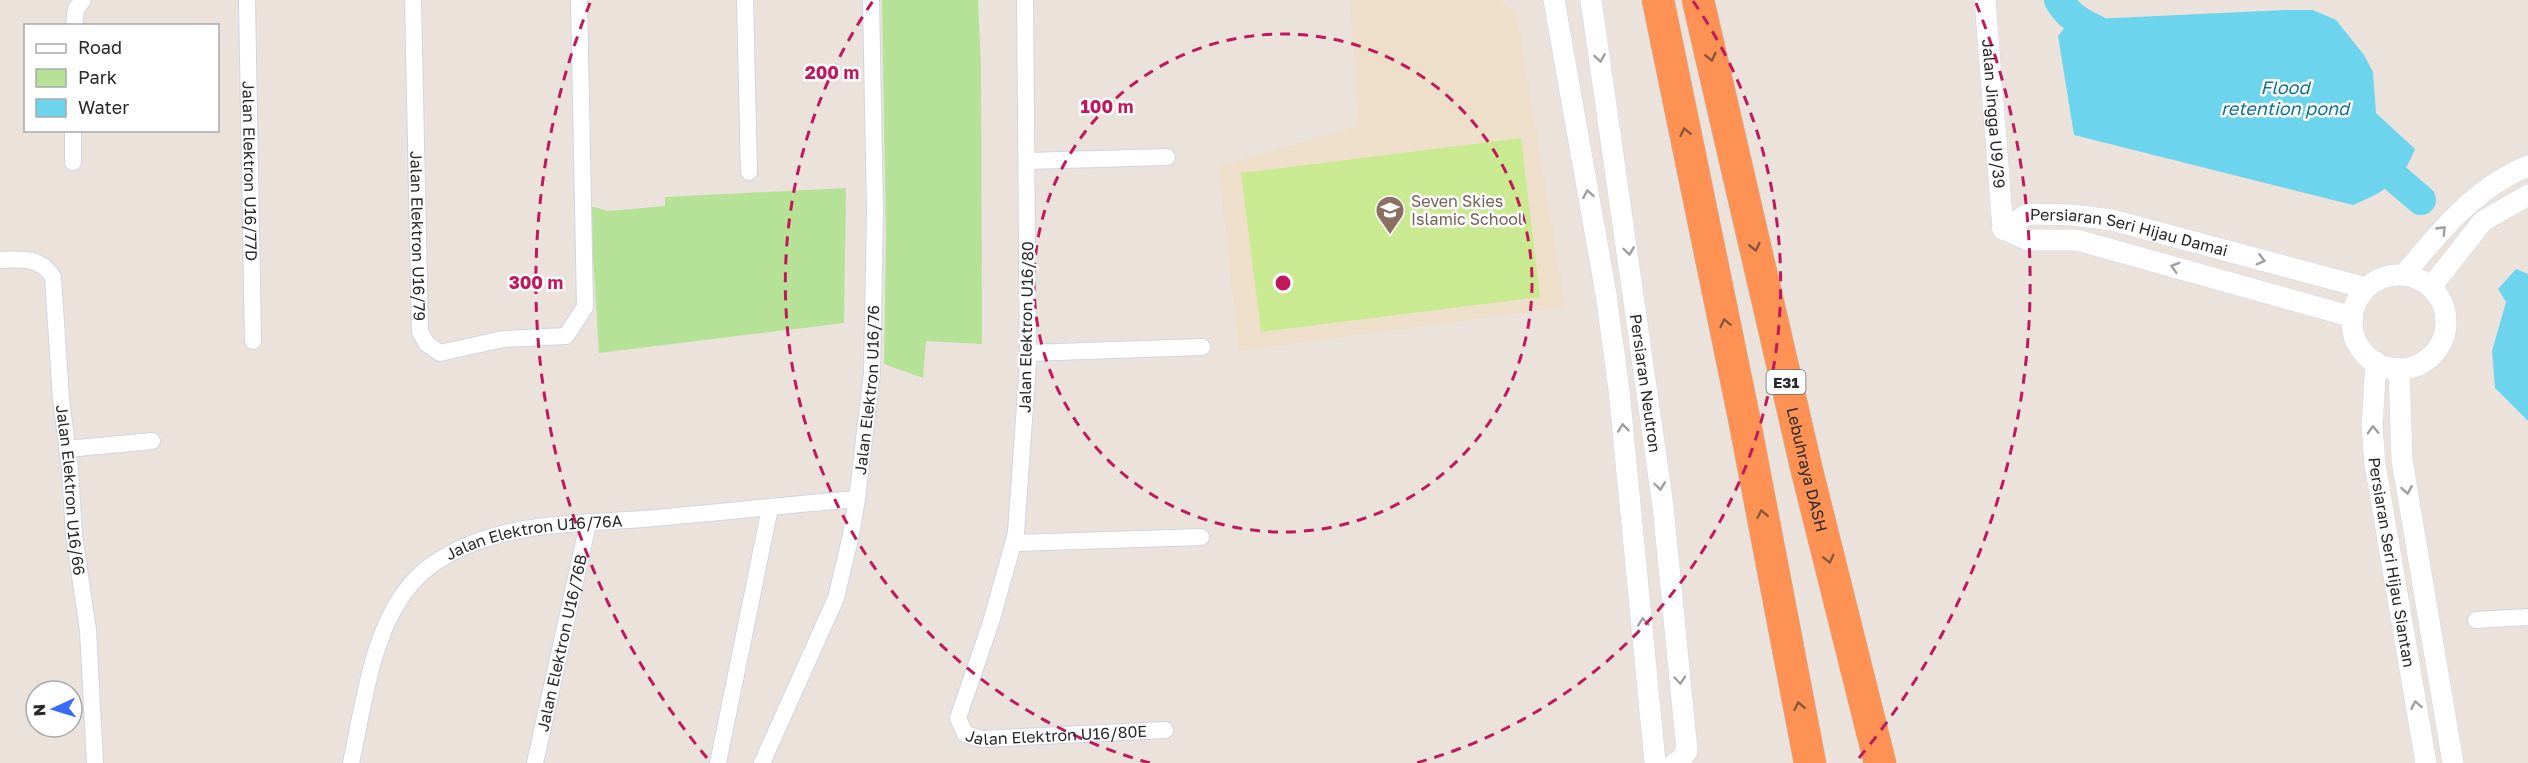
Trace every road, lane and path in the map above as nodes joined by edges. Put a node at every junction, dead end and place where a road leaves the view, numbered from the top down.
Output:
1 (83, 0) edge
2 (247, 0) edge
3 (413, 0) edge
4 (579, 0) edge
5 (745, 0) edge
6 (871, 0) edge
7 (1025, 0) edge
8 (1554, 0) edge
9 (1591, 0) edge
10 (1658, 0) edge
11 (1698, 0) edge
12 (1985, 0) edge
13 (74, 24) edge
14 (73, 132) edge
15 (1167, 157) dead end
16 (1027, 161) junction
17 (73, 162) dead end
18 (2528, 166) edge
19 (749, 172) dead end
20 (2528, 195) edge
21 (2003, 229) junction
22 (0, 260) edge
23 (2404, 275) junction
24 (2431, 287) junction
25 (2366, 288) junction
26 (2353, 317) junction
27 (254, 341) dead end
28 (1202, 348) dead end
29 (1028, 353) junction
30 (2376, 362) junction
31 (2399, 369) junction
32 (152, 441) dead end
33 (67, 449) junction
34 (857, 499) junction
35 (770, 508) junction
36 (588, 524) junction
37 (1201, 537) dead end
38 (1013, 543) junction
39 (2528, 617) edge
40 (2476, 621) dead end
41 (958, 717) joint
42 (1165, 730) dead end
43 (95, 763) edge
44 (351, 763) edge
45 (534, 763) edge
46 (718, 763) edge
47 (762, 763) edge
48 (1657, 763) edge
49 (1675, 763) edge
50 (1809, 763) edge
51 (1880, 763) edge
52 (2426, 763) edge
53 (2453, 763) edge

1 - 13 street
2 - 27 street, Jalan Elektron U16/77D
3 - 4 street, Jalan Elektron U16/79
5 - 19 street
6 - 34 street, Jalan Elektron U16/76
7 - 16 street, Jalan Elektron U16/80
48 -> 8 street, Persiaran Neutron
9 -> 49 street, Persiaran Neutron
50 -> 10 highway
11 -> 51 highway, Lebuhraya DASH / E31
12 - 21 street, Jalan Jingga U9/39
14 - 17 street
15 - 16 street
16 - 29 street, Jalan Elektron U16/80
23 -> 18 street
20 - 24 street
21 -> 25 street, Persiaran Seri Hijau Damai
26 -> 21 street, Persiaran Seri Hijau Damai
22 - 33 street, Jalan Elektron U16/66
23 - 24 street
23 - 25 street
24 - 31 street
25 - 26 street
26 - 30 street
28 - 29 street
29 - 38 street, Jalan Elektron U16/80
30 - 31 street
52 -> 30 street, Persiaran Seri Hijau Siantan
31 -> 53 street, Persiaran Seri Hijau Siantan
32 - 33 street
33 - 43 street, Jalan Elektron U16/66
34 - 35 street, Jalan Elektron U16/76A
34 - 47 street, Jalan Elektron U16/76
35 - 36 street, Jalan Elektron U16/76A
35 - 46 street
36 - 44 street, Jalan Elektron U16/76A
36 - 45 street, Jalan Elektron U16/76B
37 - 38 street
38 - 41 street, Jalan Elektron U16/80
39 - 40 street
41 - 42 street, Jalan Elektron U16/80E

